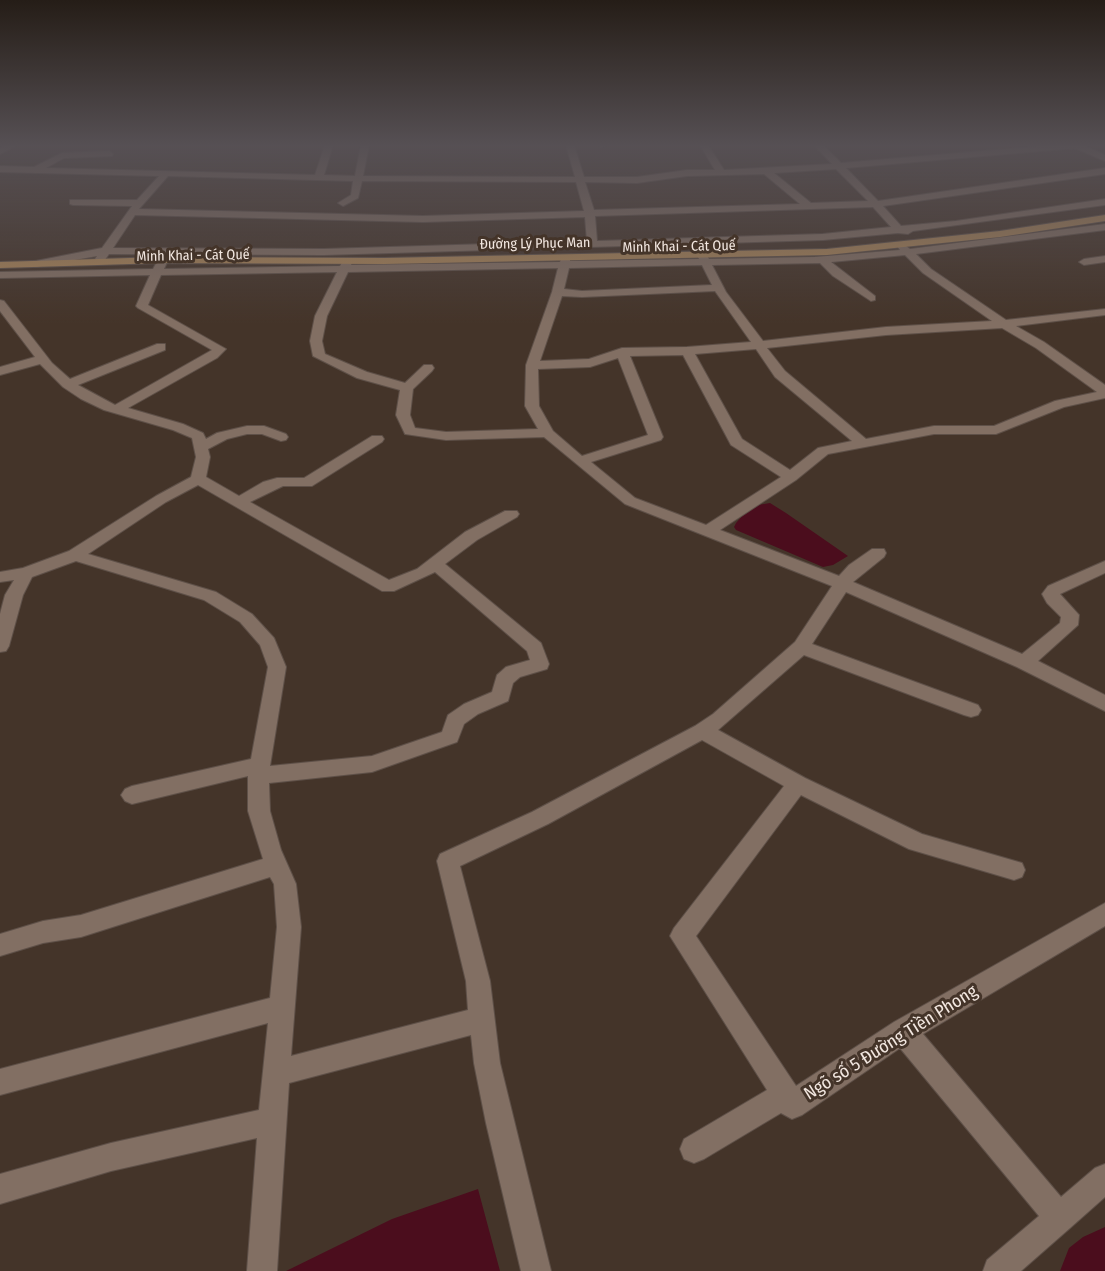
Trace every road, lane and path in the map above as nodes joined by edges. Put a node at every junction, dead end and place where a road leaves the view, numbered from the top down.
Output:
1 (139, 204) edge
2 (587, 204) edge
3 (889, 204) edge
4 (891, 204) edge
5 (1092, 204) edge
6 (809, 206) joint
7 (878, 206) junction
8 (132, 212) junction
9 (590, 214) junction
10 (1105, 218) edge
11 (1105, 227) edge
12 (899, 230) junction
13 (963, 238) junction
14 (610, 243) junction
15 (579, 244) junction
16 (592, 244) junction
17 (863, 248) junction
18 (904, 248) junction
19 (105, 251) junction
20 (656, 256) junction
21 (703, 258) junction
22 (504, 259) junction
23 (822, 259) junction
24 (1105, 260) edge
25 (98, 262) junction
26 (565, 262) junction
27 (1084, 262) dead end
28 (35, 264) junction
29 (0, 265) edge
30 (346, 265) junction
31 (160, 266) junction
32 (0, 275) edge
33 (719, 288) junction
34 (558, 292) junction
35 (871, 298) dead end
36 (0, 303) edge
37 (1105, 312) edge
38 (1005, 324) junction
39 (760, 345) junction
40 (161, 347) dead end
41 (687, 351) junction
42 (622, 352) junction
43 (42, 359) junction
44 (532, 365) junction
45 (428, 368) dead end
46 (0, 371) edge
47 (68, 384) junction
48 (407, 388) junction
49 (1105, 393) edge
50 (117, 409) junction
51 (547, 433) junction
52 (281, 437) dead end
53 (377, 439) dead end
54 (864, 444) junction
55 (201, 447) junction
56 (580, 461) junction
57 (791, 477) junction
58 (198, 479) junction
59 (239, 502) junction
60 (512, 514) dead end
61 (706, 532) junction
62 (878, 553) dead end
63 (75, 555) junction
64 (435, 564) junction
65 (1105, 566) edge
66 (26, 573) junction
67 (0, 577) edge
68 (843, 584) junction
69 (0, 646) edge
70 (801, 647) junction
71 (1024, 662) junction
72 (1105, 704) edge
73 (971, 710) dead end
74 (702, 731) junction
75 (259, 771) junction
76 (798, 784) junction
77 (132, 795) dead end
78 (276, 865) junction
79 (1014, 870) dead end
80 (1105, 914) edge
81 (0, 945) edge
82 (282, 1007) junction
83 (482, 1019) junction
84 (903, 1031) junction
85 (276, 1073) junction
86 (0, 1082) edge
87 (786, 1095) junction
88 (272, 1121) junction
89 (694, 1149) dead end
90 (1105, 1178) edge
91 (0, 1189) edge
92 (1059, 1218) junction
93 (262, 1271) edge
94 (536, 1271) edge
95 (998, 1271) edge

1 - 8 street
2 - 9 street
3 - 7 street
4 - 7 street
5 - 12 street
6 - 7 street
6 - 9 street
7 - 12 street
8 - 9 street
8 - 19 street
9 - 16 street
10 - 13 main road, Đường Lý Phục Man
11 - 18 street, Minh Khai - Cát Quế
12 - 13 street
12 - 14 street
12 - 17 street
13 - 18 main road, Đường Lý Phục Man
14 - 16 street
14 - 20 street
15 - 16 street
15 - 19 street
15 - 22 street
17 - 18 main road, Đường Lý Phục Man
17 - 21 main road, Đường Lý Phục Man
18 - 23 street, Minh Khai - Cát Quế
18 - 38 street
19 - 25 street
19 - 28 street
20 - 21 main road, Đường Lý Phục Man
20 - 26 main road, Đường Lý Phục Man
21 - 23 street, Minh Khai - Cát Quế
21 - 26 street, Minh Khai - Cát Quế
21 - 33 street
22 - 26 main road, Đường Lý Phục Man
22 - 30 main road, Đường Lý Phục Man
23 - 35 street
24 - 27 street
25 - 28 main road
25 - 31 main road
26 - 30 street, Minh Khai - Cát Quế
26 - 34 street
28 - 29 main road
30 - 31 street, Minh Khai - Cát Quế
30 - 48 street
31 - 32 street, Minh Khai - Cát Quế
31 - 50 street
33 - 34 street
33 - 39 street
34 - 44 street
36 - 43 street
37 - 38 street
38 - 39 street
38 - 49 street
39 - 41 street
39 - 54 street
40 - 47 street
41 - 42 street
41 - 57 street
42 - 44 street
42 - 56 street
43 - 46 street
43 - 47 street
44 - 51 street
45 - 48 street
47 - 50 street
48 - 51 street
49 - 54 street
50 - 55 street
51 - 56 street
52 - 55 street
53 - 59 street
54 - 57 street
55 - 58 street
56 - 61 street
57 - 61 street
58 - 59 street
58 - 63 street
59 - 64 street
60 - 64 street
61 - 68 street
62 - 68 street
63 - 66 street
63 - 75 street
64 - 75 street
65 - 71 street
66 - 67 street
66 - 69 street
68 - 70 street
68 - 71 street
70 - 73 street
70 - 74 street
71 - 72 street
74 - 76 street
74 - 83 street
75 - 77 street
75 - 78 street
76 - 79 street
76 - 87 street, Ngõ số 5 Đường Tiền Phong
78 - 81 street
78 - 82 street
80 - 84 street, Ngõ số 5 Đường Tiền Phong
82 - 85 street
82 - 86 street
83 - 85 street
83 - 94 street
84 - 87 street, Ngõ số 5 Đường Tiền Phong
84 - 92 street
85 - 88 street
87 - 89 street
88 - 91 street
88 - 93 street
90 - 92 street
92 - 95 street

